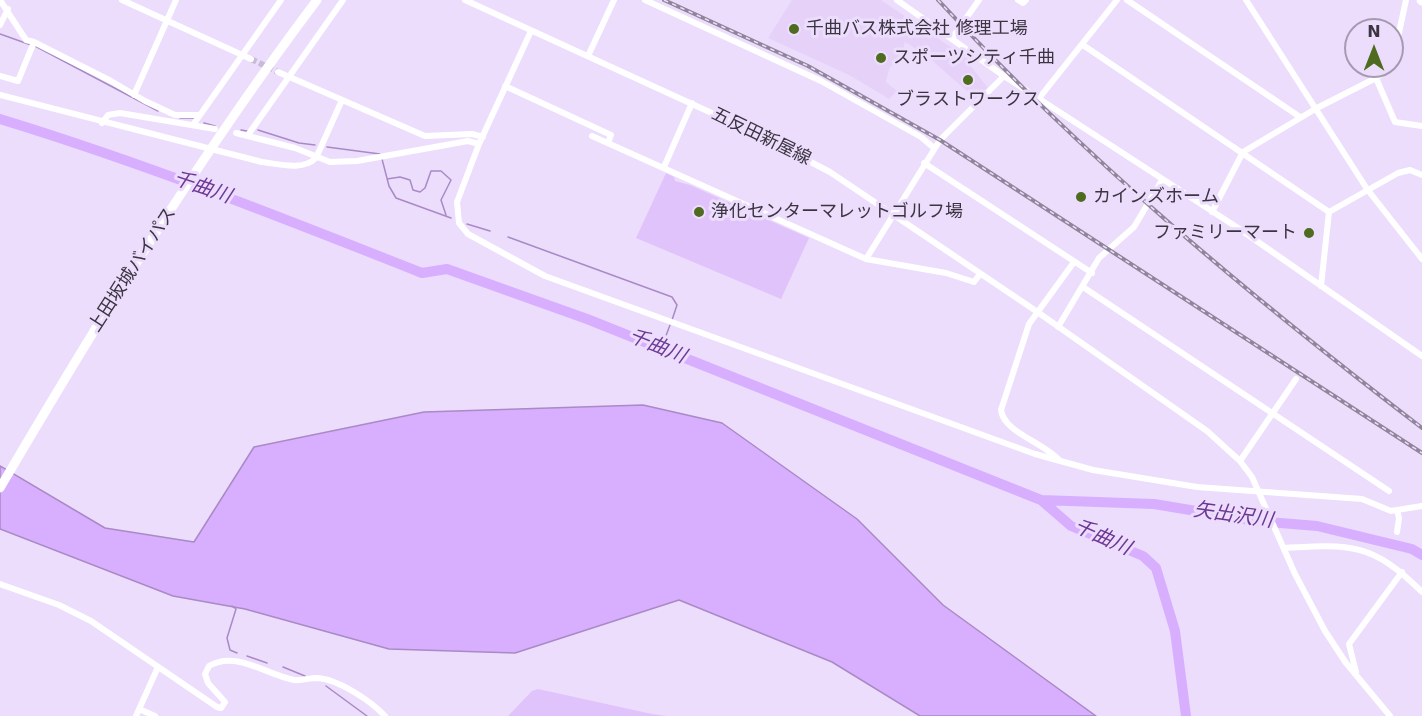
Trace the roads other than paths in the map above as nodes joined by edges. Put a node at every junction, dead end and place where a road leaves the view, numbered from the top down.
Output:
1 (0, 0) edge
2 (122, 0) edge
3 (176, 0) edge
4 (281, 0) edge
5 (317, 0) edge
6 (343, 0) edge
7 (465, 0) edge
8 (614, 0) edge
9 (645, 0) edge
10 (897, 0) edge
11 (979, 0) edge
12 (1018, 0) edge
13 (1026, 0) edge
14 (1117, 0) edge
15 (1127, 0) edge
16 (1246, 0) edge
17 (1406, 0) edge
18 (7, 11) junction
19 (1402, 18) edge
20 (167, 21) junction
21 (0, 25) edge
22 (531, 31) junction
23 (952, 38) junction
24 (33, 45) junction
25 (1083, 45) junction
26 (243, 54) junction
27 (588, 56) junction
28 (251, 59) tunnel mouth
29 (278, 72) tunnel mouth
30 (0, 76) edge
31 (288, 76) junction
32 (1004, 76) junction
33 (1376, 78) joint
34 (505, 86) junction
35 (0, 95) edge
36 (134, 95) junction
37 (1040, 97) junction
38 (342, 100) junction
39 (692, 103) junction
40 (1317, 108) junction
41 (200, 115) junction
42 (1300, 117) junction
43 (102, 123) junction
44 (193, 125) junction
45 (1422, 126) edge
46 (215, 129) dead end
47 (236, 133) dead end
48 (248, 135) junction
49 (483, 136) junction
50 (592, 136) dead end
51 (608, 143) junction
52 (479, 144) junction
53 (934, 148) junction
54 (211, 150) junction
55 (1243, 152) junction
56 (316, 158) junction
57 (924, 163) junction
58 (664, 167) junction
59 (1422, 175) edge
60 (1162, 180) junction
61 (1367, 189) junction
62 (1212, 212) junction
63 (1329, 212) junction
64 (892, 213) junction
65 (866, 259) junction
66 (1422, 259) edge
67 (1074, 262) junction
68 (1092, 273) junction
69 (980, 274) junction
70 (1321, 286) junction
71 (1083, 287) junction
72 (1036, 311) junction
73 (1058, 327) junction
74 (1422, 356) edge
75 (1296, 379) dead end
76 (1274, 414) junction
77 (1060, 461) junction
78 (1240, 461) junction
79 (0, 488) edge
80 (1389, 490) dead end
81 (1261, 495) junction
82 (1422, 506) edge
83 (1397, 510) junction
84 (1397, 532) dead end
85 (1283, 545) junction
86 (1402, 572) junction
87 (0, 584) edge
88 (1422, 592) edge
89 (158, 666) junction
90 (1358, 678) junction
91 (138, 712) edge
92 (155, 716) edge
93 (385, 716) edge
94 (1390, 716) edge

1 - 18 street
2 - 20 street
3 - 20 street
4 - 26 street
5 - 54 highway, 上田坂城バイパス
6 - 31 street
7 - 22 street, 五反田新屋線
8 - 27 street
9 - 53 street
10 - 23 street
11 - 23 street
12 - 13 street
14 - 25 street
15 - 42 street
16 - 40 street
17 - 19 street
18 - 21 street
18 - 24 street
20 - 26 street
20 - 36 street
22 - 27 street, 五反田新屋線
22 - 34 street
23 - 32 street
24 - 30 street
24 - 36 street
25 - 37 street
25 - 55 street
26 - 28 street
26 - 41 street
27 - 39 street, 五反田新屋線
29 - 31 street
31 - 38 street
31 - 48 street
32 - 37 street
32 - 53 street
33 - 40 street
33 - 45 street
34 - 49 street
34 - 51 street
35 - 43 street
36 - 41 street
37 - 60 street
38 - 49 street
38 - 56 street
39 - 58 street
39 - 64 street, 五反田新屋線
40 - 42 street
40 - 61 street
41 - 44 street
42 - 55 street
43 - 44 street
43 - 54 street
44 - 46 street
47 - 48 street
48 - 56 street
49 - 52 street
50 - 51 street
51 - 58 street
52 - 56 street
52 - 77 street
53 - 57 street
54 - 56 street
54 - 79 highway, 上田坂城バイパス
55 - 62 street
55 - 63 street
57 - 64 street
57 - 67 street
58 - 65 street
59 - 61 street
60 - 62 street
60 - 68 street
61 - 63 street
61 - 66 street
62 - 70 street
63 - 70 street
64 - 65 street
64 - 69 street, 五反田新屋線
65 - 69 street
67 - 68 street
67 - 72 street
68 - 71 street
69 - 72 street, 五反田新屋線
70 - 74 street
71 - 73 street
71 - 76 street
72 - 73 street, 五反田新屋線
72 - 77 street
73 - 78 street, 五反田新屋線
75 - 76 street
76 - 78 street
76 - 80 street
77 - 81 street
78 - 81 street, 五反田新屋線
81 - 83 street
81 - 85 street, 五反田新屋線
82 - 83 street
83 - 84 street
85 - 86 street
85 - 90 street, 五反田新屋線
86 - 88 street
86 - 90 street
87 - 89 street
89 - 91 street
89 - 93 street
90 - 94 street, 五反田新屋線
91 - 92 street

